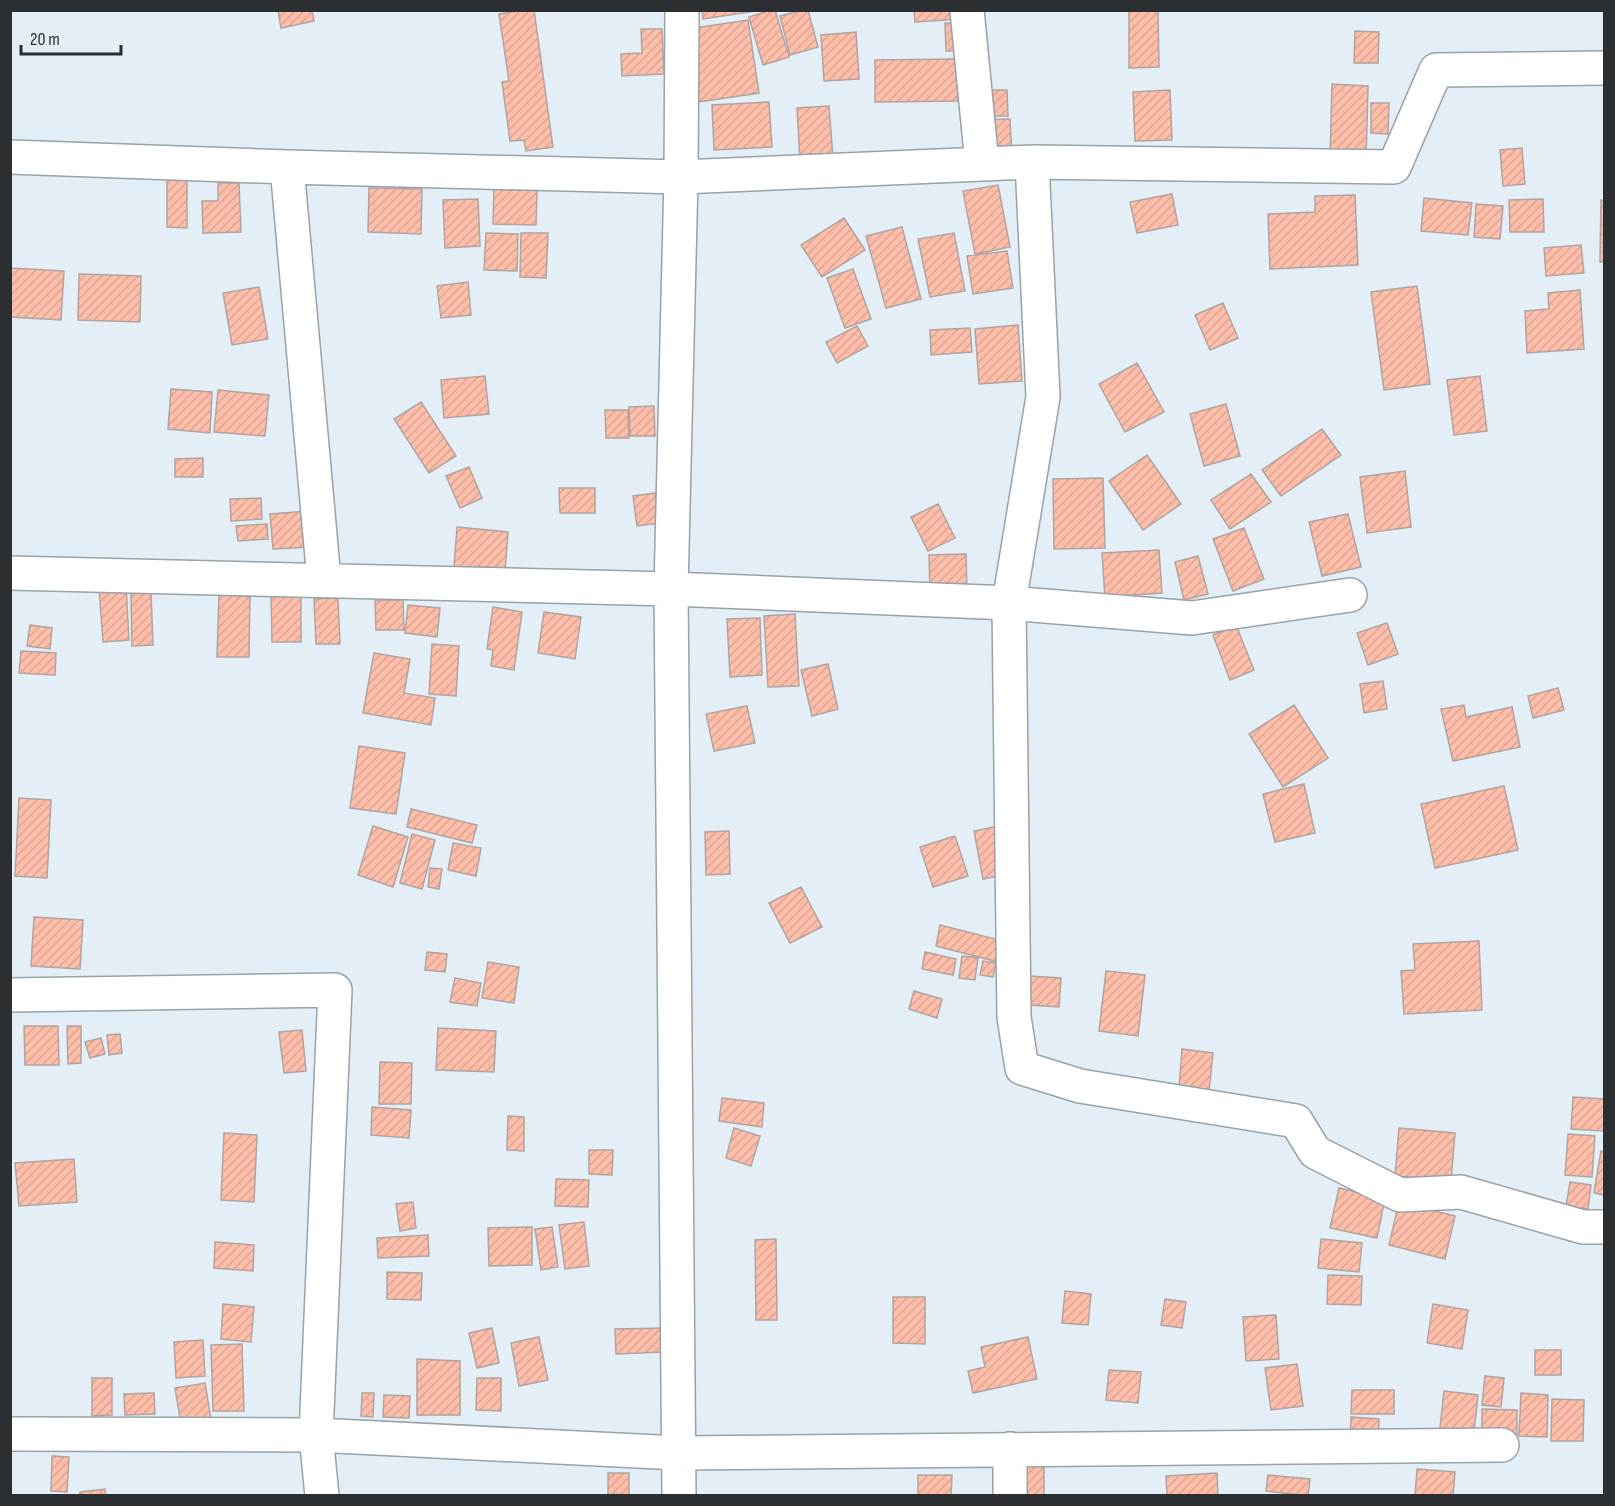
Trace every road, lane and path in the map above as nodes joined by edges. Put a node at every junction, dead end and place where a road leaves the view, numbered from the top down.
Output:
1 (682, 10) edge
2 (967, 10) edge
3 (1605, 69) edge
4 (10, 157) edge
5 (1032, 162) junction
6 (982, 164) junction
7 (287, 167) junction
8 (681, 177) junction
9 (10, 573) edge
10 (324, 580) junction
11 (670, 589) junction
12 (1350, 595) dead end
13 (1009, 603) junction
14 (10, 995) edge
15 (1605, 1227) edge
16 (10, 1434) edge
17 (316, 1435) junction
18 (1502, 1445) dead end
19 (1010, 1449) junction
20 (678, 1453) junction
21 (322, 1496) edge
22 (679, 1496) edge
23 (1010, 1496) edge

1 - 8 street
2 - 6 street
3 - 5 street
4 - 7 street
5 - 6 street
5 - 13 street
6 - 8 street
7 - 8 street
7 - 10 street
8 - 11 street
9 - 10 street
10 - 11 street
11 - 13 street
11 - 20 street
12 - 13 street
13 - 15 street
14 - 17 street
16 - 17 street
17 - 20 street
17 - 21 street
18 - 19 street
19 - 20 street
19 - 23 street
20 - 22 street

